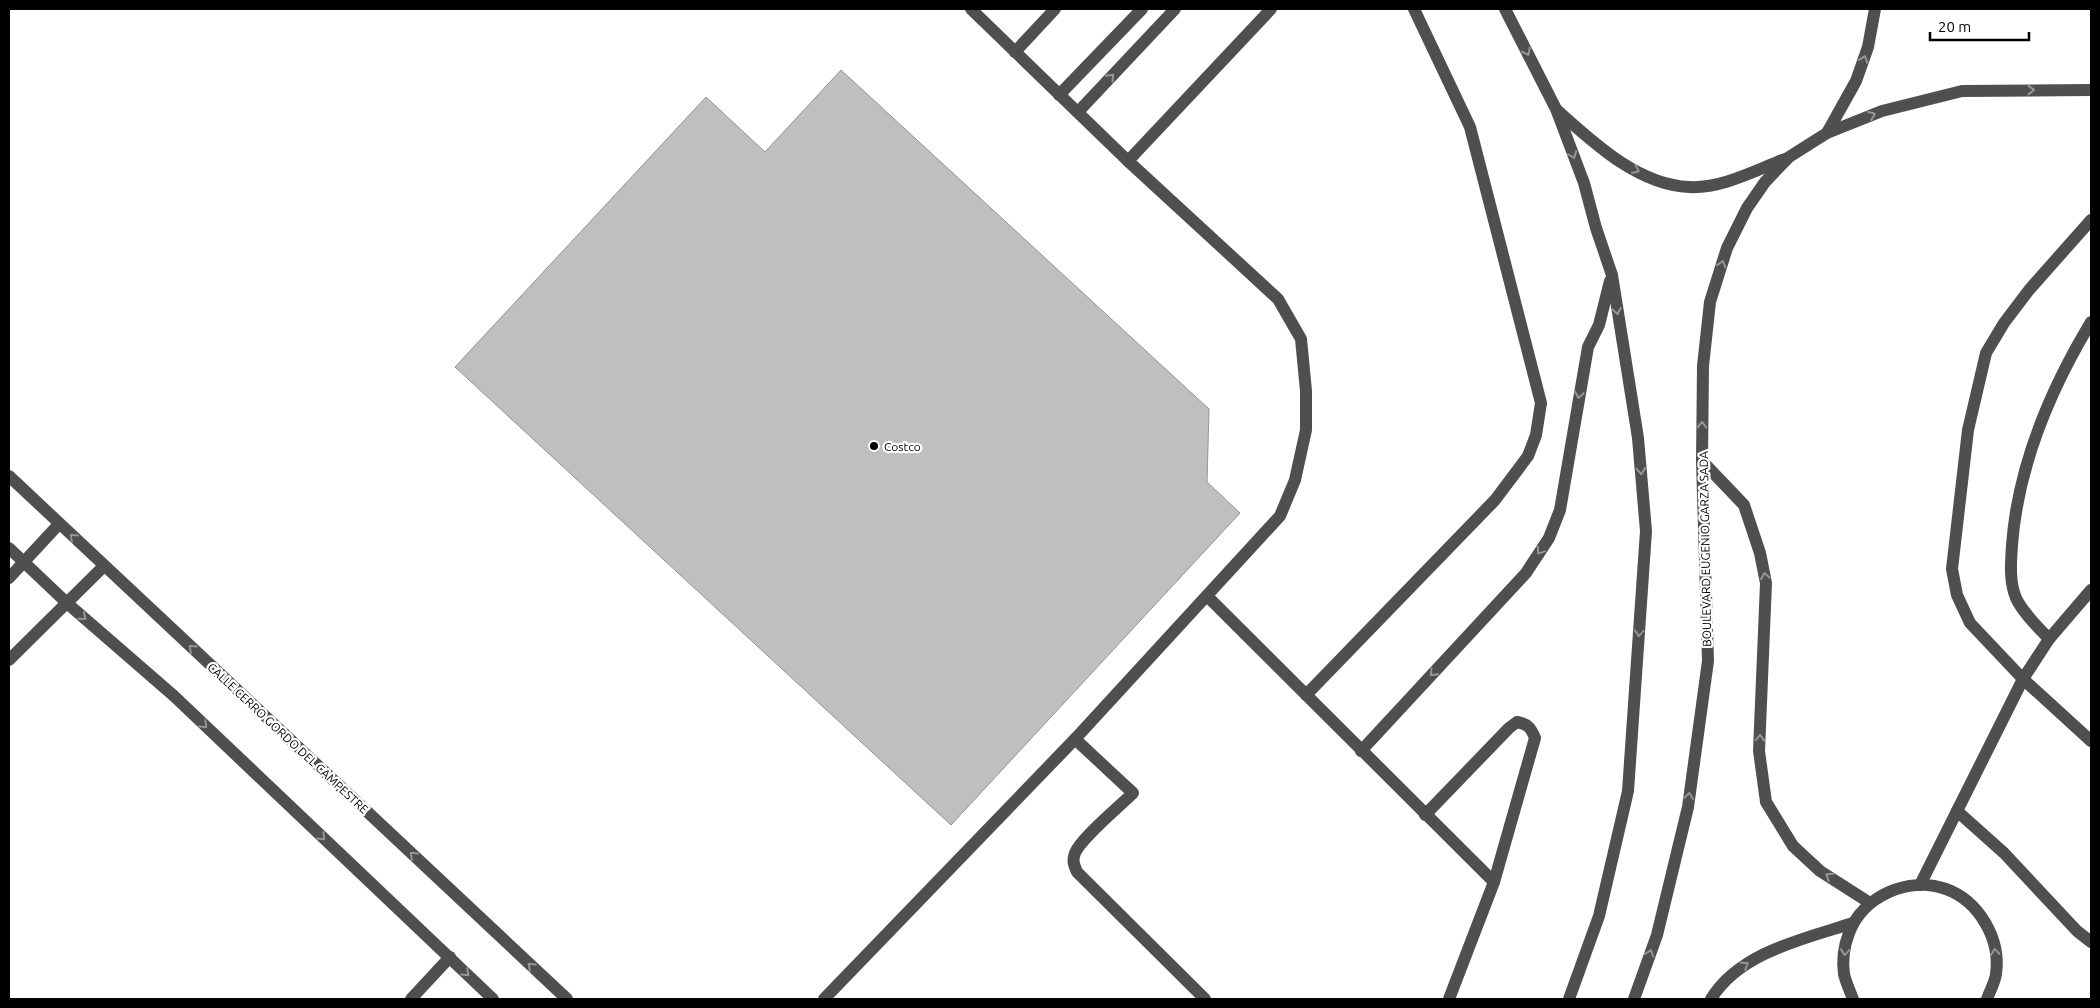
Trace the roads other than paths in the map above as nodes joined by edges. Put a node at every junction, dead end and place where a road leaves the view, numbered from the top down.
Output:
1 (970, 9) edge
2 (1055, 9) edge
3 (1142, 9) edge
4 (1175, 9) edge
5 (1271, 9) edge
6 (1414, 9) edge
7 (1505, 9) edge
8 (1518, 9) edge
9 (1875, 9) edge
10 (1514, 27) junction
11 (1015, 52) junction
12 (2090, 92) edge
13 (1059, 94) junction
14 (1556, 109) junction
15 (1078, 112) junction
16 (1827, 133) junction
17 (1790, 158) junction
18 (1128, 161) junction
19 (2091, 220) edge
20 (1612, 275) junction
21 (2091, 322) edge
22 (1702, 461) junction
23 (9, 476) edge
24 (59, 524) junction
25 (9, 548) edge
26 (24, 563) junction
27 (104, 566) junction
28 (9, 578) edge
29 (2091, 590) edge
30 (1207, 596) junction
31 (68, 604) junction
32 (2049, 639) junction
33 (9, 660) edge
34 (2023, 679) junction
35 (1306, 695) junction
36 (1075, 739) junction
37 (2091, 740) edge
38 (1361, 751) junction
39 (1957, 811) junction
40 (1425, 814) junction
41 (1494, 882) junction
42 (1920, 885) junction
43 (1870, 902) junction
44 (1853, 923) junction
45 (2091, 942) edge
46 (450, 957) junction
47 (411, 999) edge
48 (493, 999) edge
49 (567, 999) edge
50 (824, 999) edge
51 (1205, 999) edge
52 (1449, 999) edge
53 (1569, 999) edge
54 (1634, 999) edge
55 (1711, 999) edge
56 (1853, 999) edge
57 (1987, 999) edge

1 - 11 street
2 - 11 street
3 - 13 street
15 -> 4 street
5 - 18 street
6 - 35 street
7 - 10 street
8 - 10 street
16 -> 9 street
10 -> 14 street
11 - 13 street
16 -> 12 street, BOULEVARD EUGENIO GARZA SADA
13 - 15 street
14 -> 17 street
14 -> 20 street
15 - 18 street
16 - 17 street, BOULEVARD EUGENIO GARZA SADA
22 -> 17 street, BOULEVARD EUGENIO GARZA SADA
18 - 30 street
19 - 34 street
20 -> 38 street
20 -> 53 street
21 - 32 street
43 -> 22 street
54 -> 22 street, BOULEVARD EUGENIO GARZA SADA
23 - 24 street, CALLE CERRO GORDO DEL CAMPESTRE
24 - 26 street
27 -> 24 street, CALLE CERRO GORDO DEL CAMPESTRE
25 - 26 street
26 - 28 street
26 - 31 street
27 - 31 street
49 -> 27 street, CALLE CERRO GORDO DEL CAMPESTRE
29 - 32 street
30 - 35 street
30 - 36 street
31 - 33 street
31 -> 46 street
32 - 34 street
34 - 37 street
34 - 39 street
35 - 38 street
36 - 50 street
36 - 51 street
38 - 40 street
39 - 42 street
39 - 45 street
40 - 41 street
40 - 41 street
41 - 52 street
42 - 43 street
57 -> 42 street
43 - 44 street
55 -> 44 street
44 -> 56 street
46 - 47 street
46 -> 48 street

